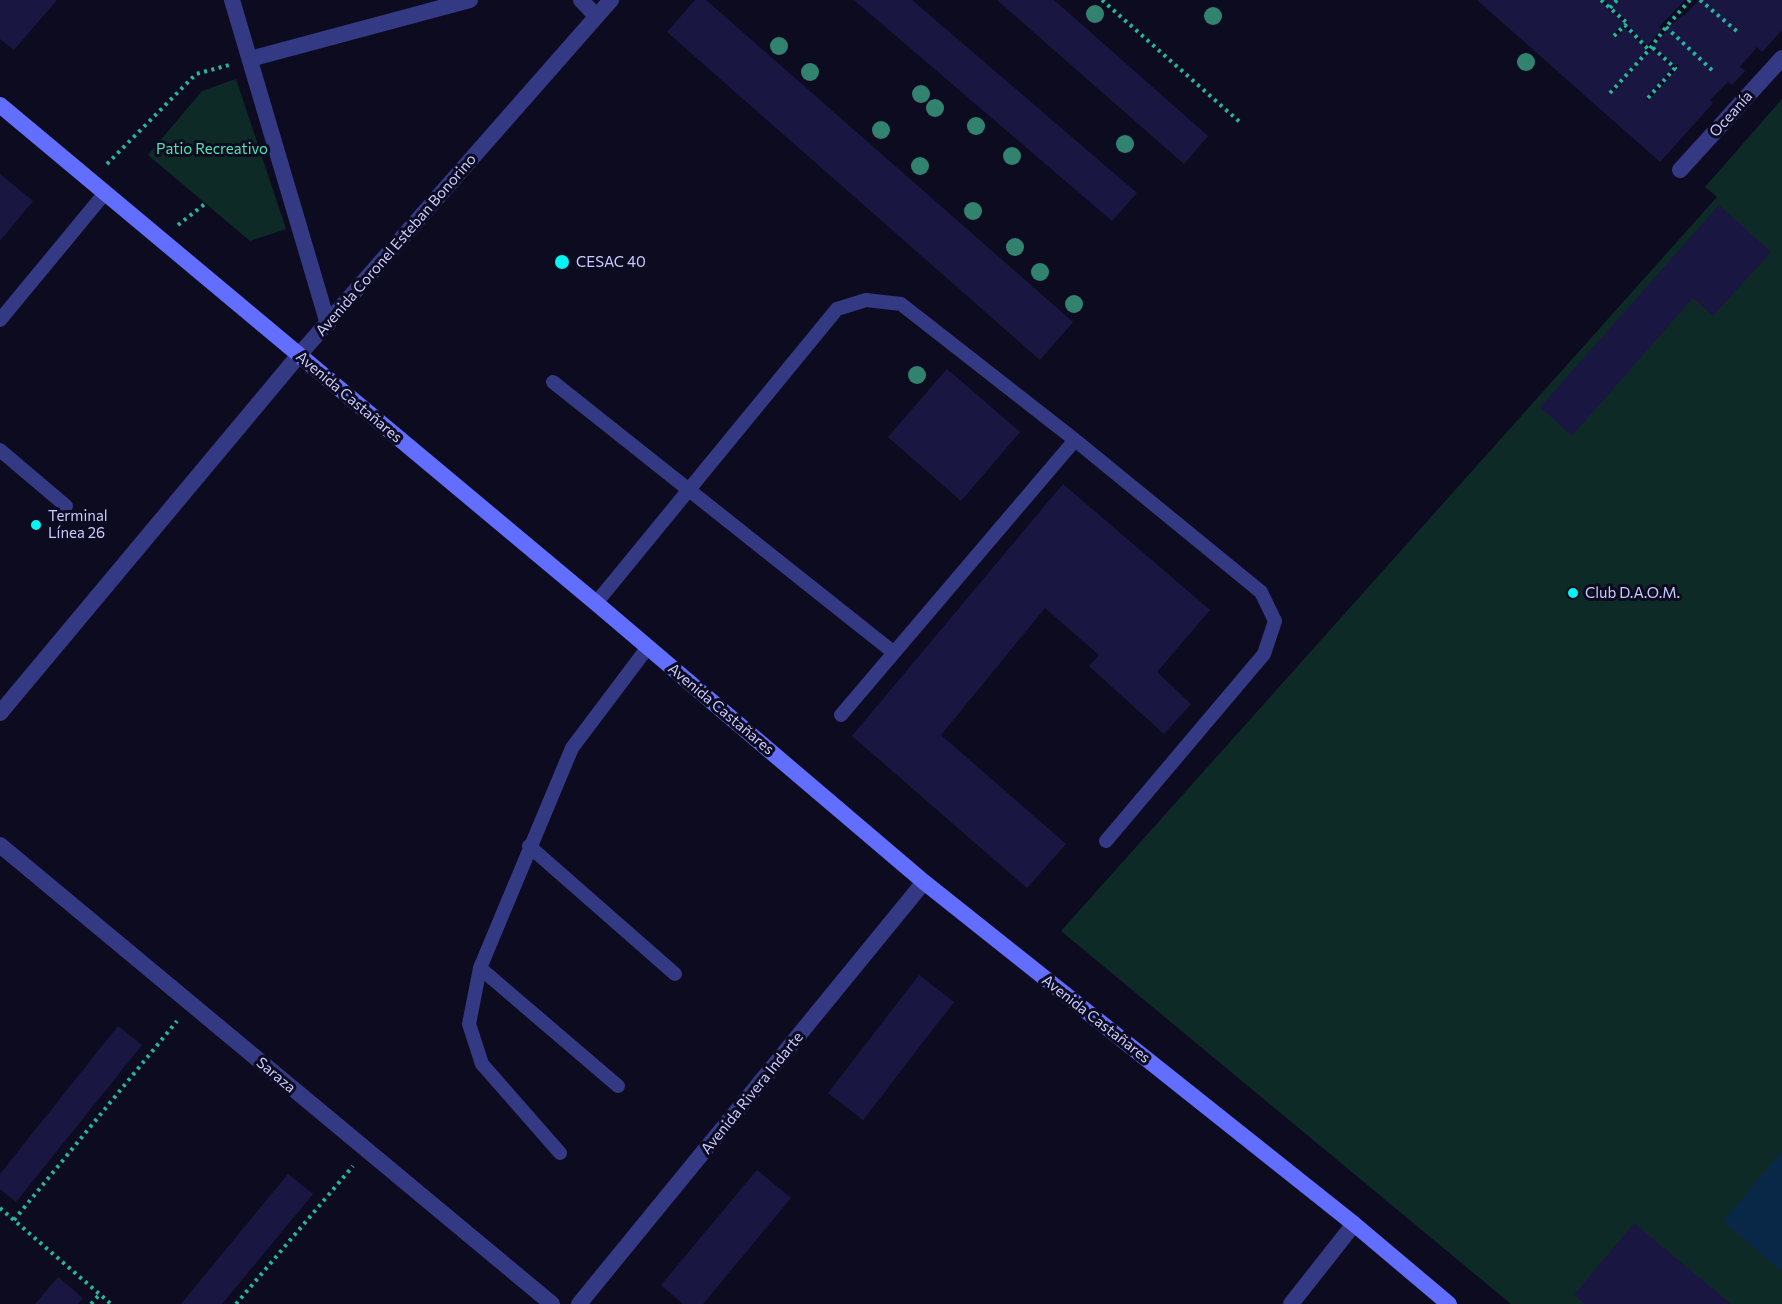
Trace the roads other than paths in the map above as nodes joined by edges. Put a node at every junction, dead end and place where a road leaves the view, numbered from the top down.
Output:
1 (232, 0) edge
2 (470, 0) edge
3 (581, 0) edge
4 (610, 0) edge
5 (596, 16) junction
6 (1782, 58) edge
7 (250, 59) junction
8 (0, 105) edge
9 (1680, 170) dead end
10 (105, 193) junction
11 (0, 320) edge
12 (328, 324) junction
13 (299, 355) junction
14 (553, 382) dead end
15 (1074, 440) junction
16 (0, 450) edge
17 (689, 490) junction
18 (66, 506) dead end
19 (596, 603) junction
20 (648, 647) junction
21 (893, 652) junction
22 (0, 713) edge
23 (841, 715) dead end
24 (1106, 841) dead end
25 (0, 845) edge
26 (529, 846) junction
27 (924, 882) junction
28 (480, 968) junction
29 (675, 974) dead end
30 (618, 1086) dead end
31 (560, 1153) dead end
32 (1354, 1224) junction
33 (552, 1304) edge
34 (579, 1304) edge
35 (1291, 1304) edge
36 (1449, 1304) edge

1 - 7 street
2 - 7 street
3 - 5 street
4 - 5 street, Avenida Coronel Esteban Bonorino
5 - 12 street, Avenida Coronel Esteban Bonorino
6 - 9 street, Oceanía
7 - 12 street
8 - 10 main road, Avenida Castañares
10 - 11 lane
10 - 13 main road, Avenida Castañares
12 - 13 street, Avenida Coronel Esteban Bonorino
13 - 19 main road, Avenida Castañares
13 - 22 street, Avenida Coronel Esteban Bonorino
14 - 17 lane
15 - 17 lane
15 - 21 lane
15 - 24 lane
16 - 18 lane
17 - 19 lane
17 - 21 lane
19 - 20 main road, Avenida Castañares
20 - 26 lane
20 - 27 main road, Avenida Castañares
21 - 23 lane
25 - 33 street, Saraza
26 - 28 lane
26 - 29 lane
27 - 32 main road, Avenida Castañares
27 - 34 street, Avenida Rivera Indarte
28 - 30 lane
28 - 31 lane
32 - 35 street
32 - 36 main road, Avenida Castañares

